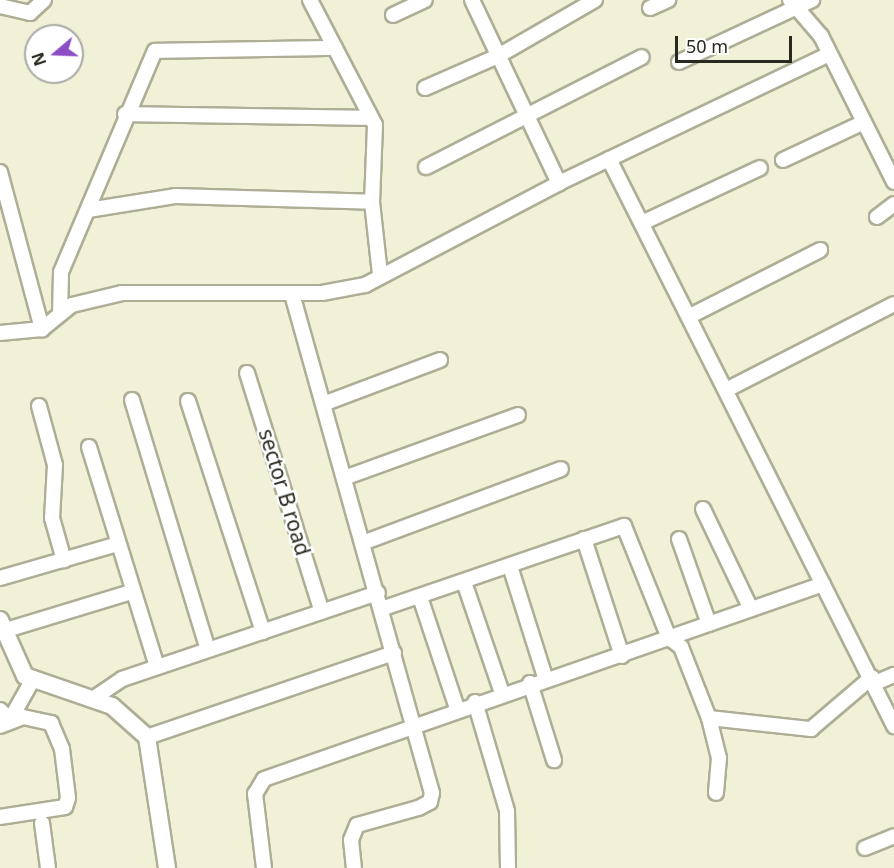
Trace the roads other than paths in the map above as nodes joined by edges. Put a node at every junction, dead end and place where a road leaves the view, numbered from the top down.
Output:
1 (44, 0) edge
2 (310, 0) edge
3 (425, 0) edge
4 (472, 0) edge
5 (595, 0) edge
6 (669, 0) edge
7 (800, 2) edge
8 (0, 6) edge
9 (650, 8) dead end
10 (393, 15) dead end
11 (335, 48) junction
12 (829, 54) junction
13 (498, 56) junction
14 (642, 57) dead end
15 (679, 62) dead end
16 (425, 88) dead end
17 (528, 113) junction
18 (125, 114) junction
19 (371, 118) junction
20 (864, 122) junction
21 (609, 159) junction
22 (783, 160) dead end
23 (426, 167) dead end
24 (760, 168) dead end
25 (0, 172) edge
26 (894, 182) edge
27 (560, 183) junction
28 (372, 202) junction
29 (894, 204) edge
30 (88, 210) junction
31 (877, 217) dead end
32 (642, 223) junction
33 (819, 250) dead end
34 (380, 275) junction
35 (292, 294) junction
36 (894, 304) edge
37 (60, 314) junction
38 (690, 316) junction
39 (42, 329) junction
40 (0, 333) edge
41 (440, 360) dead end
42 (247, 373) dead end
43 (728, 389) junction
44 (132, 400) dead end
45 (189, 401) dead end
46 (323, 404) junction
47 (39, 406) dead end
48 (518, 416) dead end
49 (89, 447) dead end
50 (561, 469) dead end
51 (344, 478) junction
52 (703, 509) dead end
53 (584, 539) junction
54 (679, 539) dead end
55 (364, 542) junction
56 (118, 544) junction
57 (64, 560) junction
58 (510, 566) junction
59 (0, 578) edge
60 (464, 582) junction
61 (823, 584) junction
62 (131, 592) junction
63 (378, 593) junction
64 (420, 597) junction
65 (381, 609) junction
66 (751, 609) junction
67 (322, 612) junction
68 (709, 624) junction
69 (1, 625) edge
70 (263, 632) junction
71 (669, 638) junction
72 (208, 650) junction
73 (394, 653) junction
74 (622, 656) junction
75 (157, 667) junction
76 (894, 675) edge
77 (545, 677) junction
78 (873, 680) junction
79 (32, 681) junction
80 (530, 683) junction
81 (502, 693) junction
82 (94, 698) junction
83 (475, 702) junction
84 (457, 708) junction
85 (3, 718) edge
86 (709, 718) junction
87 (411, 726) junction
88 (894, 726) edge
89 (147, 737) junction
90 (554, 760) dead end
91 (716, 793) dead end
92 (0, 817) edge
93 (42, 823) dead end
94 (894, 836) edge
95 (865, 848) dead end
96 (48, 868) edge
97 (167, 868) edge
98 (264, 868) edge
99 (354, 868) edge
100 (508, 868) edge

1 - 8 street
2 - 11 street
3 - 10 street
4 - 13 street
5 - 13 street
6 - 9 street
7 - 12 street
7 - 15 street
11 - 18 street
11 - 19 street
12 - 20 street
12 - 21 street
13 - 16 street
13 - 17 street
14 - 17 street
17 - 23 street
17 - 27 street
18 - 19 street
18 - 30 street
19 - 28 street
20 - 22 street
20 - 26 street
21 - 27 street
21 - 32 street
24 - 32 street
25 - 39 street
27 - 34 street
28 - 30 street
28 - 34 street
29 - 31 street
30 - 37 street
32 - 38 street
33 - 38 street
34 - 35 street
35 - 37 street
35 - 46 street
36 - 43 street
37 - 39 street
38 - 43 street
39 - 40 street
41 - 46 street
42 - 67 street, sector B road
43 - 61 street
44 - 72 street
45 - 70 street
46 - 51 street
47 - 57 street
48 - 51 street
49 - 56 street
50 - 55 street
51 - 55 street
52 - 66 street
53 - 58 street
53 - 71 street
53 - 74 street
54 - 68 street
55 - 63 street
56 - 57 street
56 - 62 street
57 - 59 street
58 - 60 street
58 - 77 street
60 - 64 street
60 - 81 street
61 - 66 street
61 - 78 street
62 - 69 street
62 - 75 street
63 - 65 street
63 - 67 street
64 - 65 street
64 - 84 street
65 - 73 street
66 - 68 street
67 - 70 street
68 - 71 street
69 - 79 street
70 - 72 street
71 - 74 street
71 - 86 street
72 - 75 street
73 - 87 street
73 - 89 street
74 - 77 street
75 - 82 street
76 - 78 street
77 - 80 street
78 - 86 street
78 - 88 street
79 - 82 street
79 - 85 street
80 - 81 street
80 - 90 street
81 - 83 street
82 - 89 street
83 - 84 street
83 - 100 street
84 - 87 street
85 - 92 street
86 - 91 street
87 - 98 street
87 - 99 street
89 - 97 street
93 - 96 street
94 - 95 street

